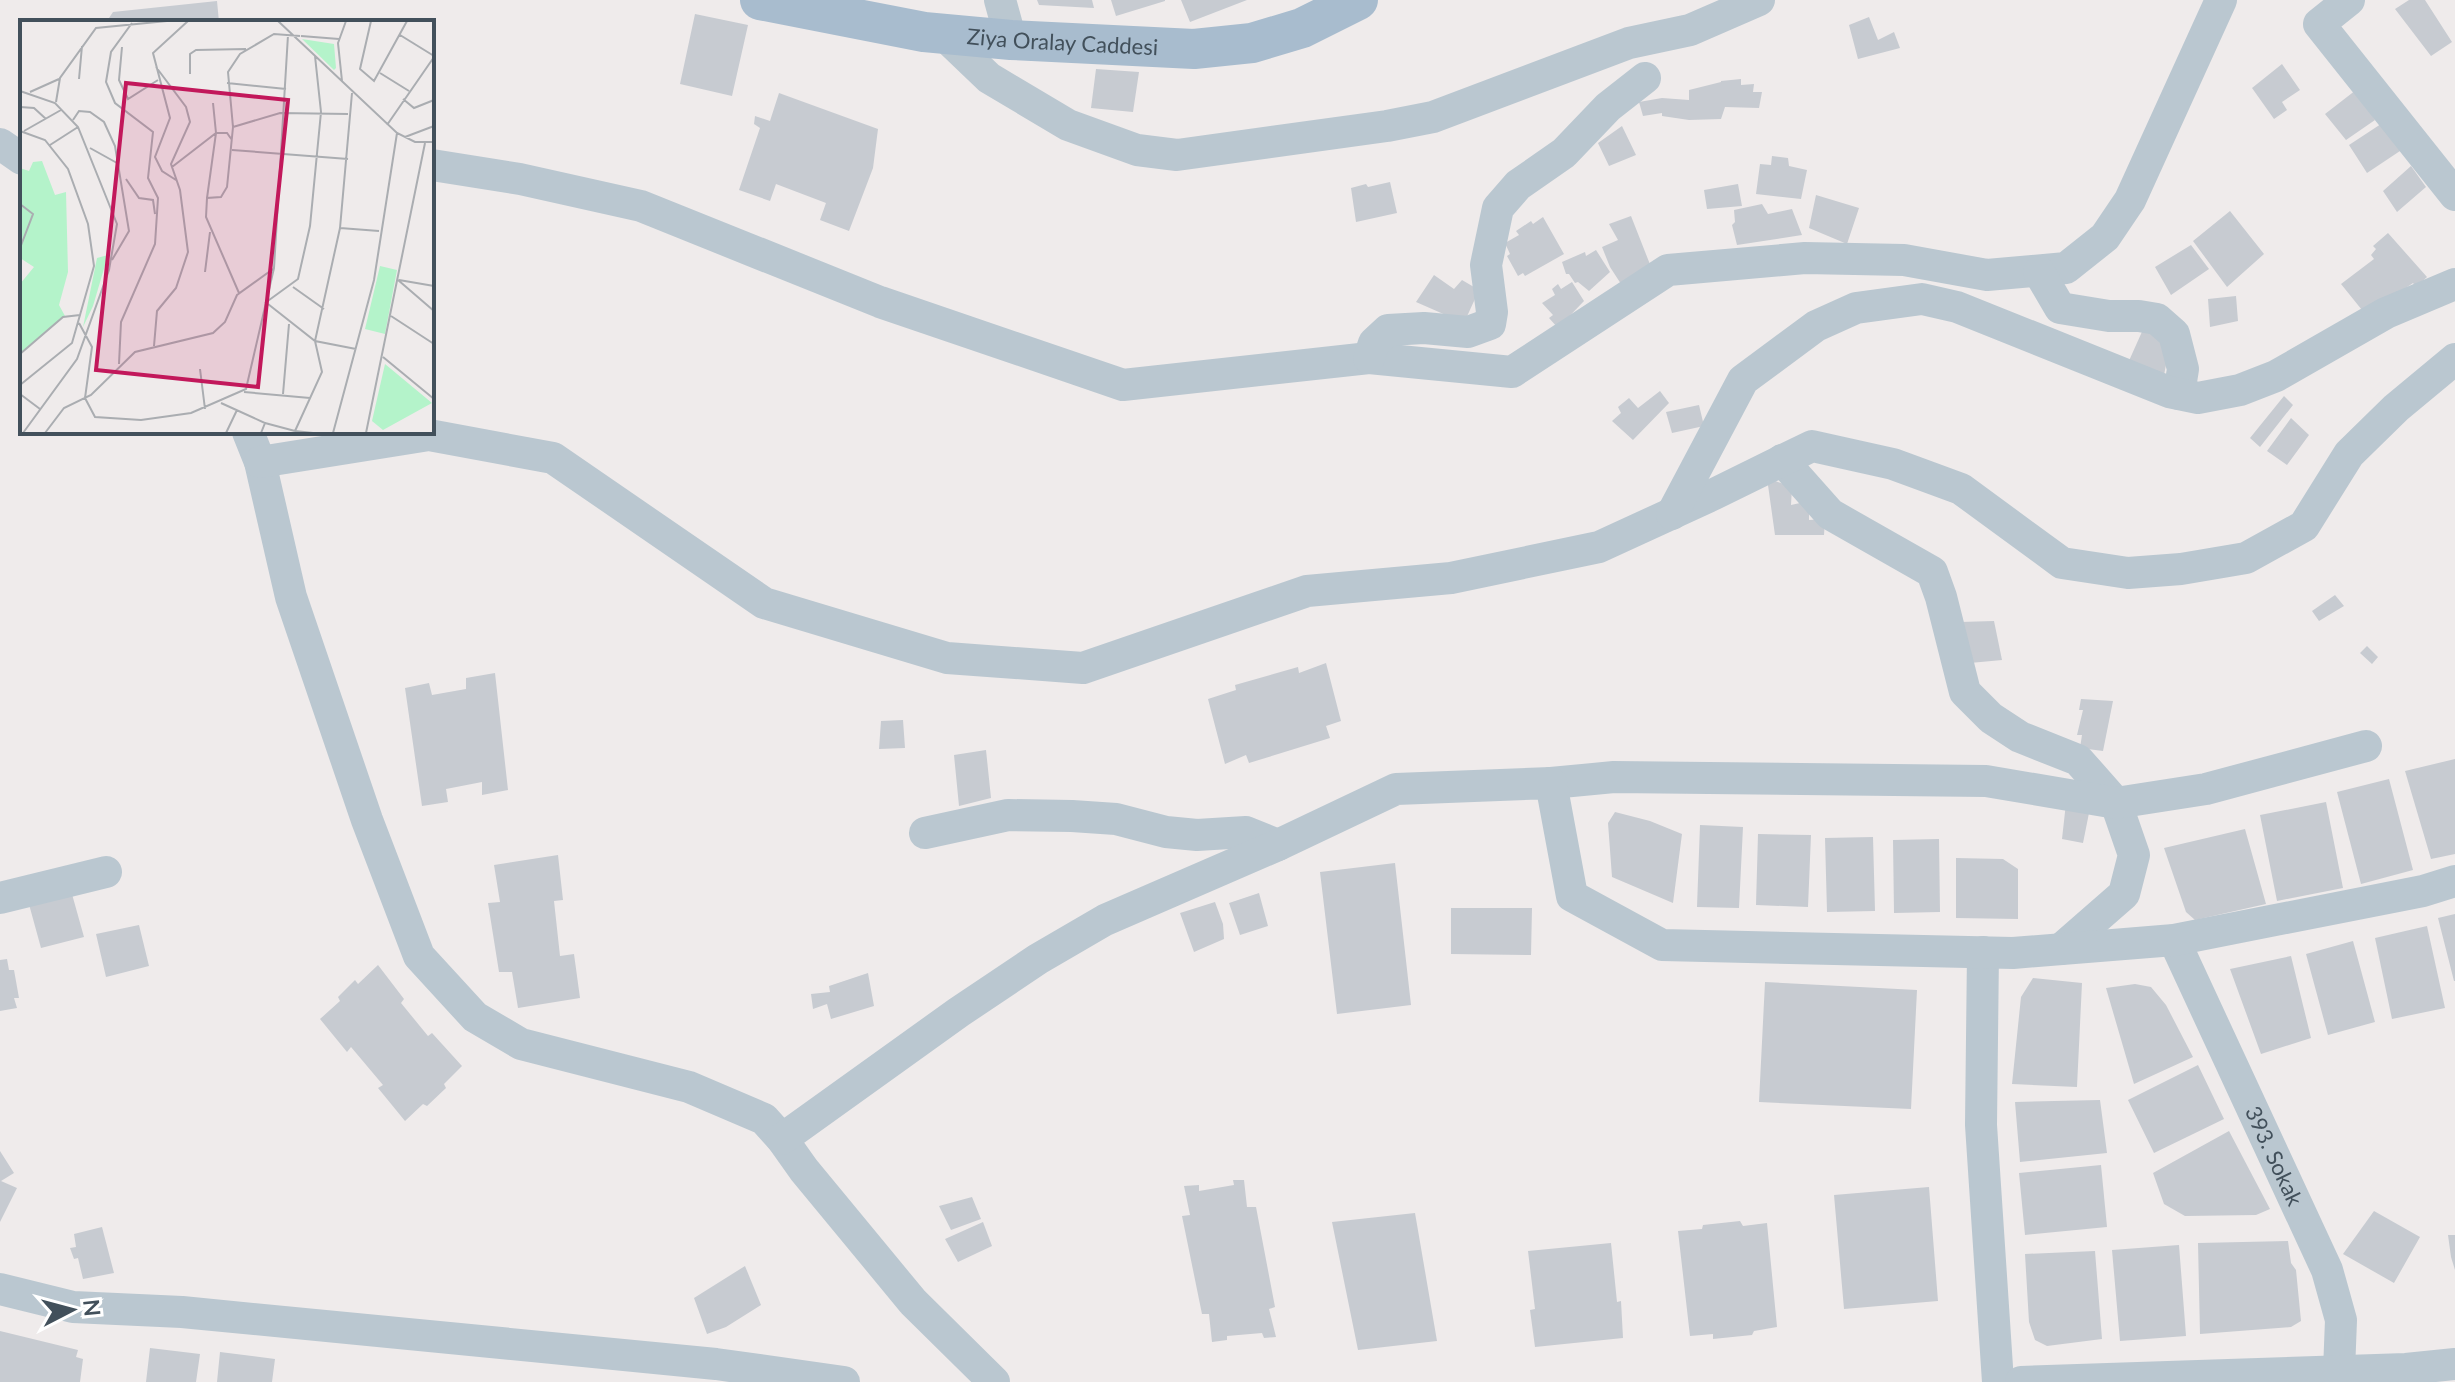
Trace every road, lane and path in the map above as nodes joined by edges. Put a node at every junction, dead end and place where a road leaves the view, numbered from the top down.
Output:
1 (760, 0) edge
2 (1000, 0) edge
3 (1358, 0) edge
4 (1759, 0) edge
5 (2221, 0) edge
6 (2349, 0) edge
7 (943, 34) junction
8 (1011, 40) junction
9 (1645, 78) dead end
10 (0, 144) edge
11 (20, 158) edge
12 (434, 165) edge
13 (2455, 195) edge
14 (2039, 272) junction
15 (2455, 284) edge
16 (1369, 358) junction
17 (2455, 359) edge
18 (2179, 394) junction
19 (249, 434) edge
20 (1782, 460) junction
21 (260, 462) junction
22 (1672, 514) junction
23 (2366, 746) dead end
24 (1551, 783) junction
25 (2116, 803) junction
26 (925, 833) dead end
27 (1278, 845) junction
28 (106, 872) dead end
29 (2455, 881) edge
30 (0, 898) edge
31 (2174, 940) junction
32 (2061, 949) junction
33 (1983, 952) junction
34 (782, 1139) junction
35 (0, 1289) edge
36 (2455, 1364) edge
37 (715, 1373) edge
38 (2339, 1376) edge
39 (844, 1382) edge
40 (994, 1382) edge
41 (1998, 1382) edge
42 (2021, 1382) edge

1 - 7 main road, Ziya Oralay Caddesi
2 - 8 street
3 - 8 main road, Ziya Oralay Caddesi
4 - 7 street
5 - 14 street
6 - 13 street
7 - 8 main road, Ziya Oralay Caddesi
9 - 16 street
10 - 11 street
12 - 16 street
14 - 16 street
14 - 18 street
15 - 18 street
17 - 20 street
18 - 22 street
19 - 21 street
20 - 22 street
20 - 25 street
21 - 22 street
21 - 34 street
23 - 25 street
24 - 25 street
24 - 27 street
24 - 33 street
25 - 32 street
26 - 27 street
27 - 34 street
28 - 30 street
29 - 31 street
31 - 32 street
31 - 38 street, 393. Sokak
32 - 33 street
33 - 41 street
34 - 40 street
35 - 37 street
36 - 38 street
37 - 39 street
38 - 42 street

